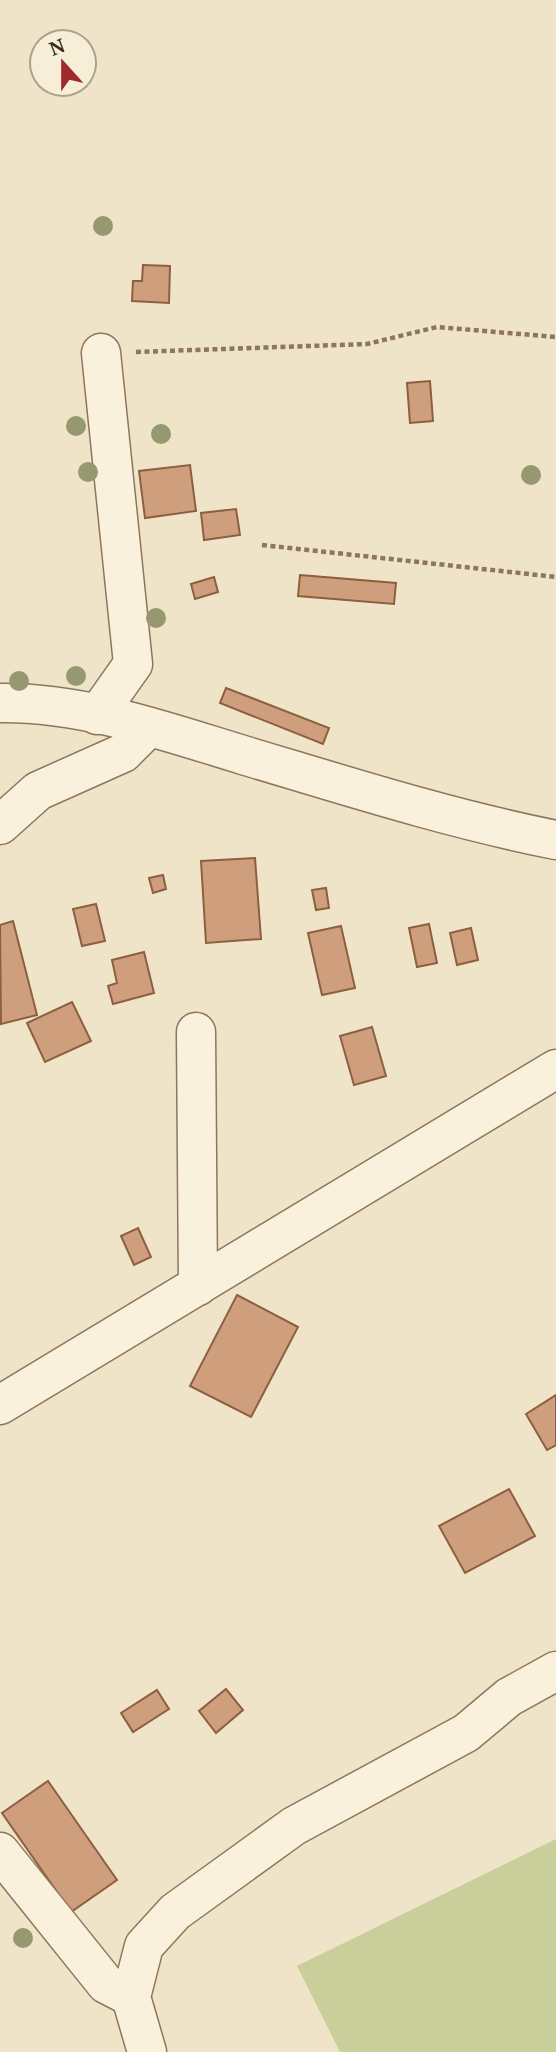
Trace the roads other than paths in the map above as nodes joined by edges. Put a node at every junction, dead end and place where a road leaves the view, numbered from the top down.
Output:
1 (101, 353) road end
2 (134, 664) junction
3 (0, 704) edge
4 (97, 715) junction
5 (149, 727) junction
6 (0, 825) edge
7 (556, 840) edge
8 (196, 1032) dead end
9 (556, 1069) edge
10 (198, 1286) junction
11 (0, 1405) edge
12 (556, 1671) edge
13 (0, 1852) edge
14 (131, 1997) junction
15 (147, 2052) edge

1 - 2 street
2 - 4 street
2 - 5 street
3 - 4 street
4 - 5 street
5 - 6 street
5 - 7 street
8 - 10 street
9 - 10 street
10 - 11 street
12 - 14 street
13 - 14 street
14 - 15 street

